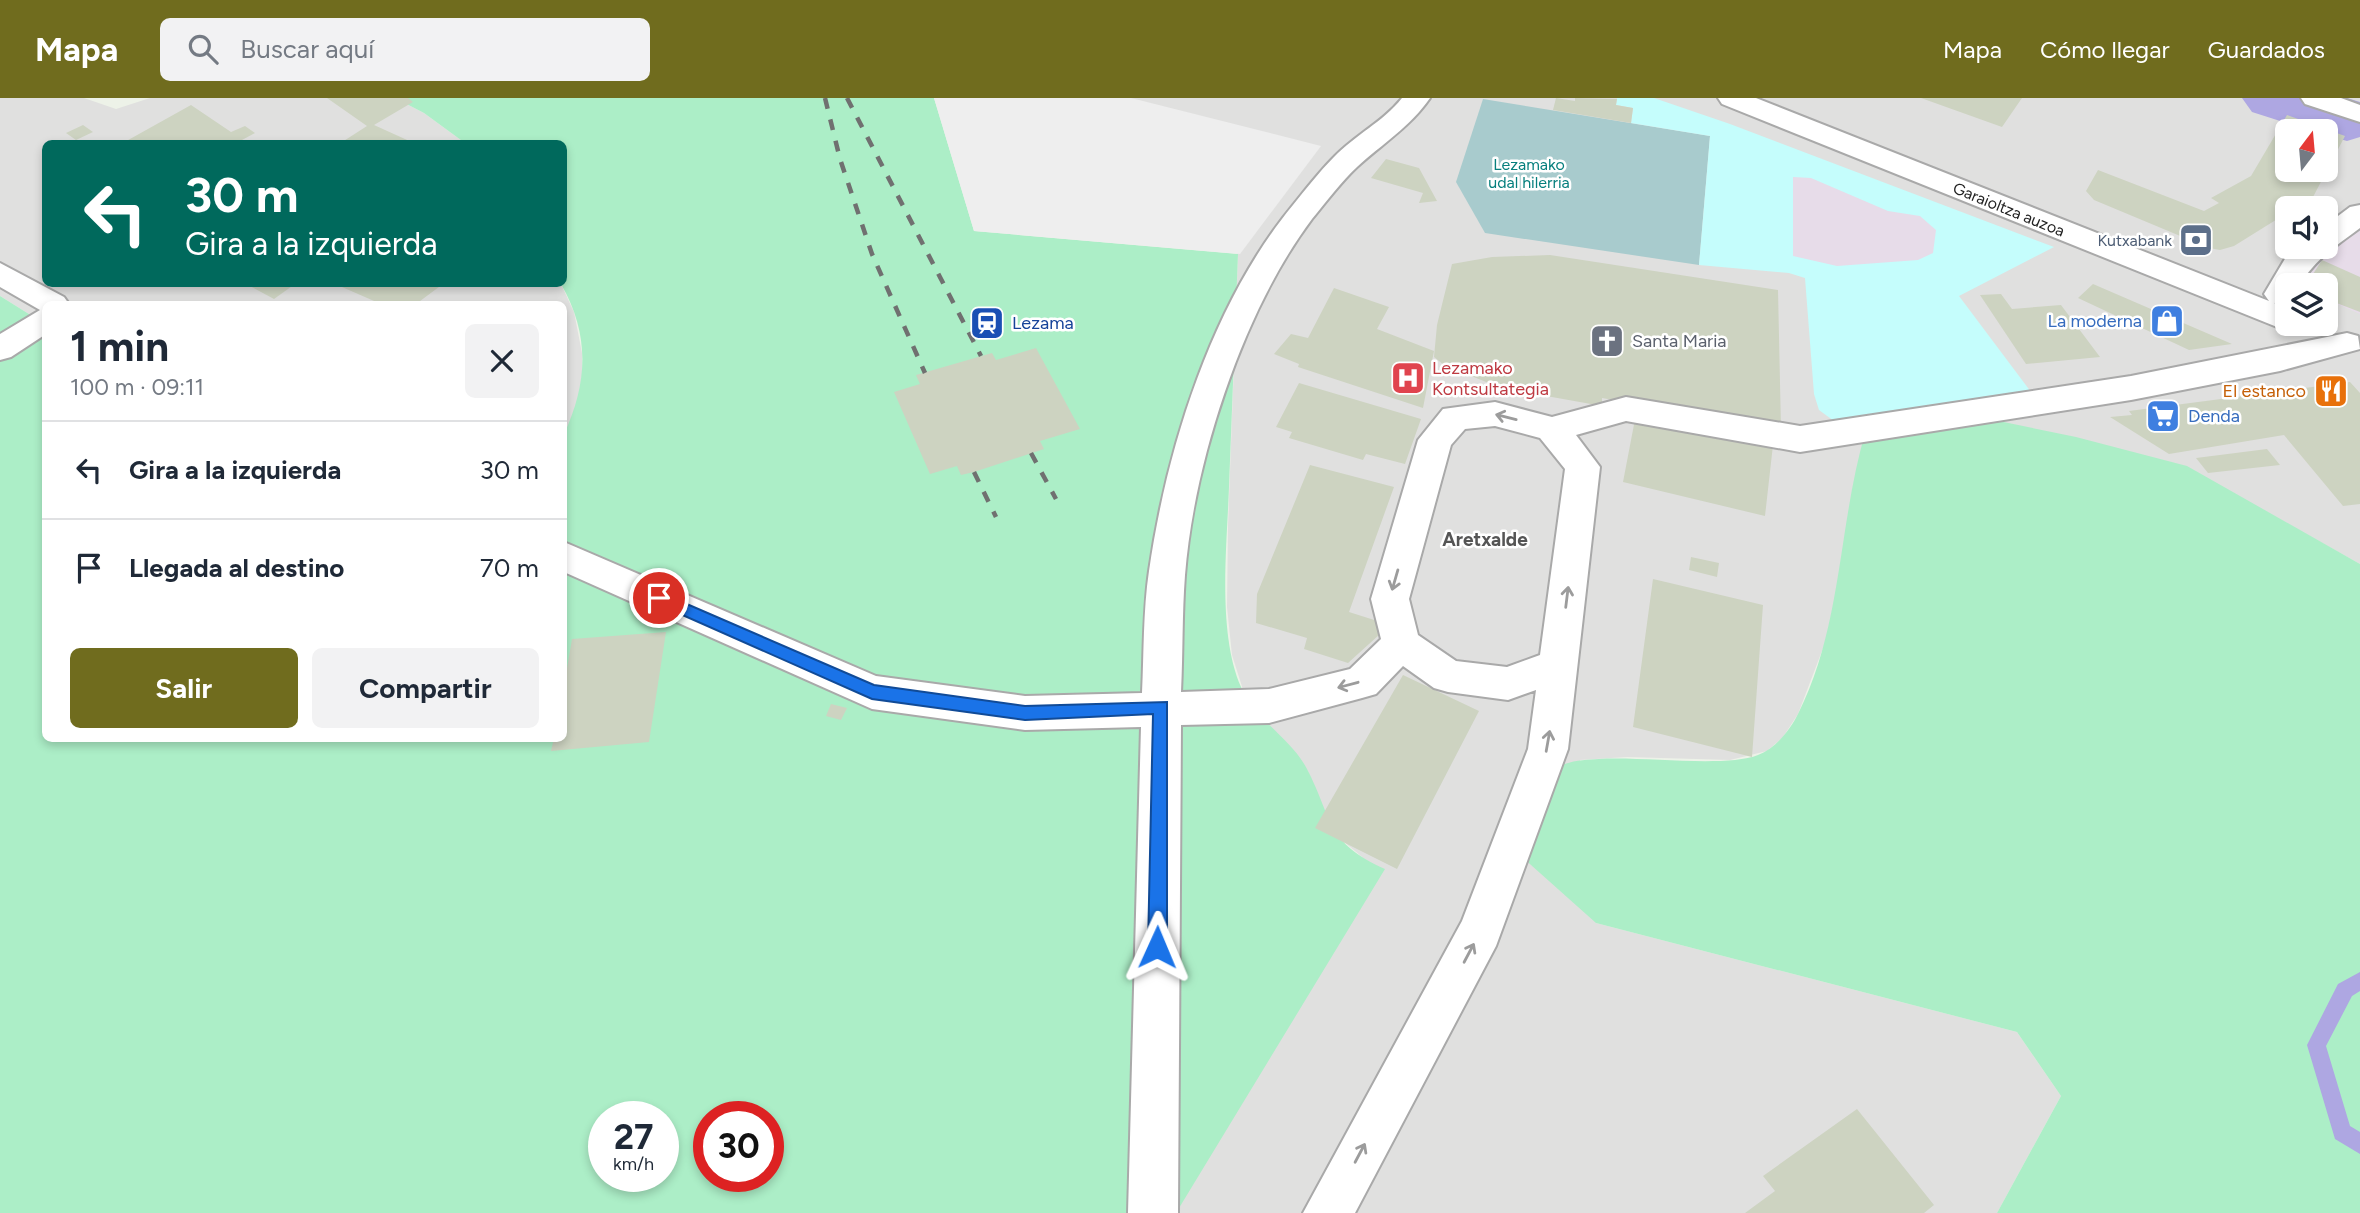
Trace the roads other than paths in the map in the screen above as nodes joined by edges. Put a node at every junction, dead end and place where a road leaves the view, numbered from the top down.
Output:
1 (1416, 98) edge
2 (1732, 98) edge
3 (2315, 98) edge
4 (2360, 114) edge
5 (2360, 214) edge
6 (2338, 230) edge
7 (0, 273) edge
8 (48, 301) edge
9 (2275, 304) edge
10 (42, 322) edge
11 (2327, 336) edge
12 (2353, 346) edge
13 (0, 349) edge
14 (1552, 429) junction
15 (567, 557) edge
16 (1401, 644) junction
17 (1559, 665) junction
18 (1161, 707) junction
19 (1153, 1213) edge
20 (1328, 1213) edge

1 - 18 street
2 - 9 street, Garaioltza auzoa
3 - 4 street
5 - 6 street
7 - 8 street
10 - 13 street
11 - 12 street
12 - 14 street
14 -> 16 street
17 -> 14 street
15 - 18 street
16 - 17 street
16 -> 18 street
20 -> 17 street
18 - 19 street

